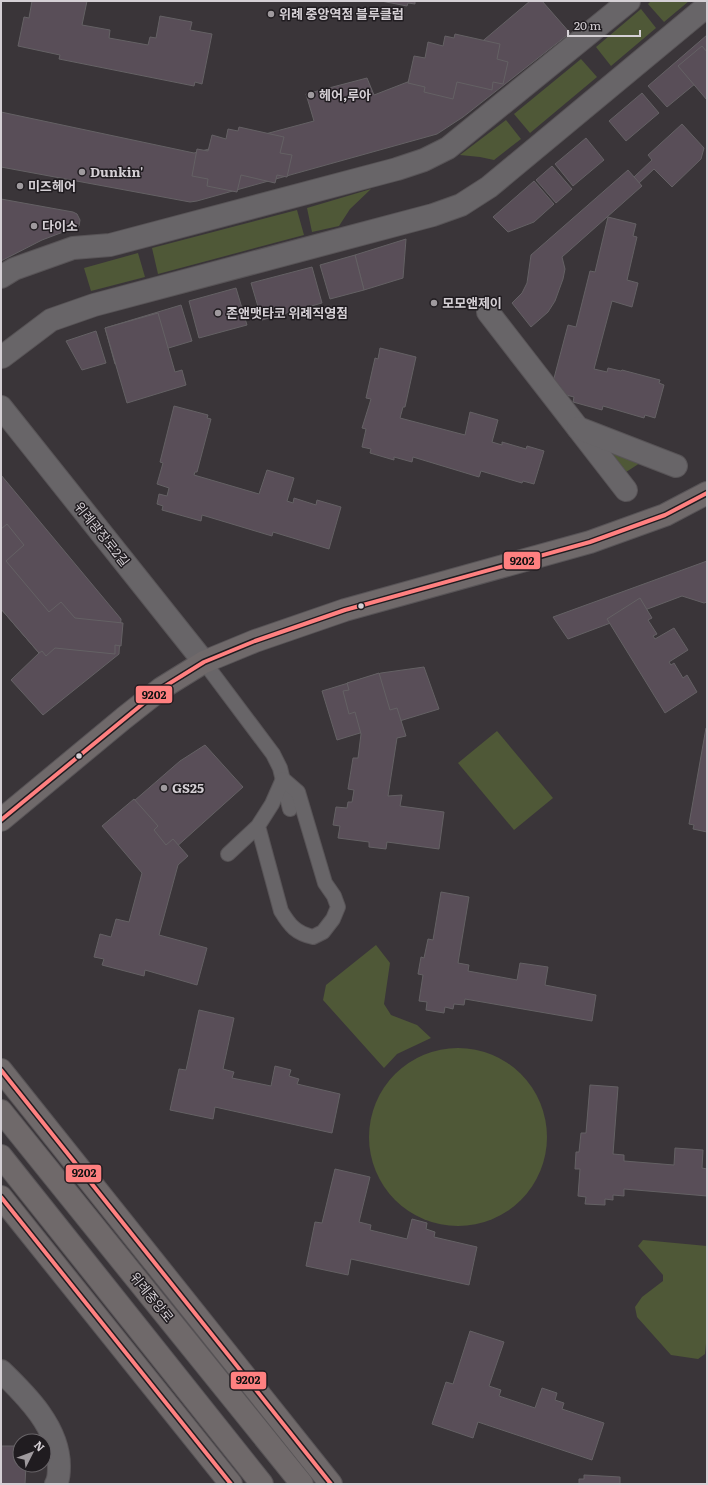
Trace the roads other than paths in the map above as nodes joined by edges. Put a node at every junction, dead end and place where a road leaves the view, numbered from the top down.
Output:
1 (629, 1) edge
2 (707, 6) edge
3 (1, 277) edge
4 (488, 312) dead end
5 (2, 357) edge
6 (1, 407) edge
7 (578, 428) junction
8 (676, 466) dead end
9 (626, 490) dead end
10 (707, 493) edge
11 (204, 662) junction
12 (283, 779) junction
13 (290, 809) dead end
14 (1, 820) edge
15 (258, 826) junction
16 (228, 854) dead end
17 (1, 1070) edge
18 (1, 1110) edge
19 (1, 1156) edge
20 (1, 1197) edge
21 (1, 1372) edge
22 (56, 1484) edge
23 (231, 1484) edge
24 (262, 1484) edge
25 (302, 1484) edge
26 (331, 1484) edge

1 - 3 street
2 - 5 street
4 - 7 street
6 - 11 street, 위례광장로2길
7 - 8 street
7 - 9 street
10 - 11 main road
11 - 12 lane
11 - 14 main road
12 - 13 lane
12 - 15 lane
12 - 15 lane
15 - 16 lane
17 - 26 main road, 위례중앙로
18 - 25 main road, 위례중앙로
19 - 24 main road
20 - 23 main road
21 - 22 street

